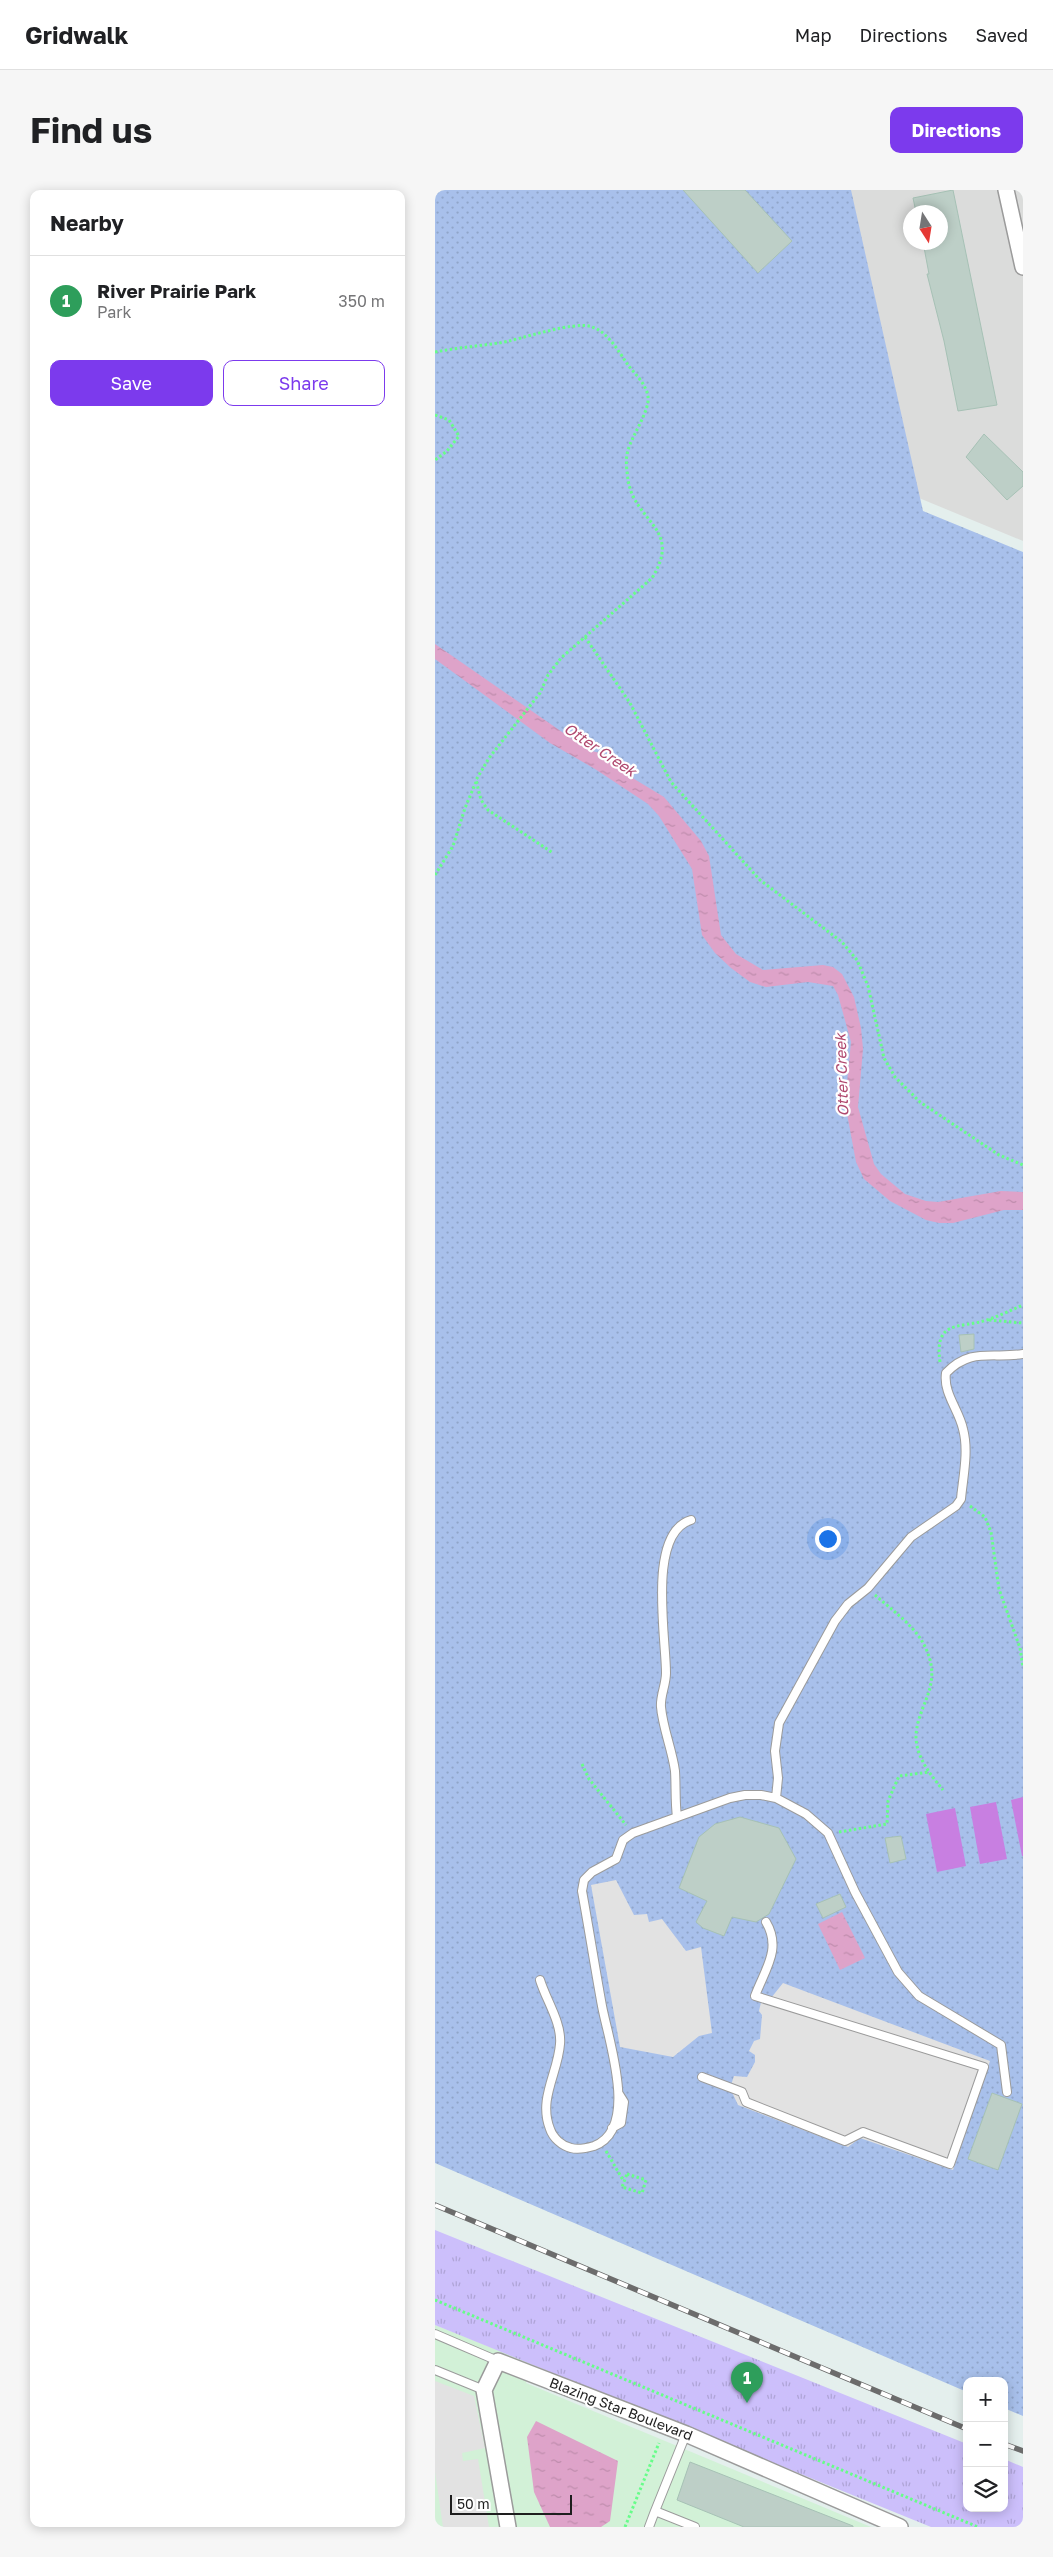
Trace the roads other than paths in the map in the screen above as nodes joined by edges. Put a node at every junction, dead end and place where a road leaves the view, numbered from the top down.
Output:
1 (1012, 195) edge
2 (1023, 267) edge
3 (1023, 1354) edge
4 (691, 1520) dead end
5 (776, 1798) junction
6 (677, 1817) junction
7 (766, 1922) dead end
8 (540, 1980) dead end
9 (702, 2077) dead end
10 (1007, 2092) dead end
11 (435, 2334) edge
12 (498, 2361) junction
13 (435, 2370) edge
14 (484, 2390) junction
15 (686, 2434) junction
16 (655, 2511) junction
17 (508, 2527) edge
18 (649, 2527) edge
19 (695, 2527) edge
20 (900, 2527) edge

1 - 2 street
3 - 5 lane
4 - 6 lane
5 - 6 lane
5 - 10 lane
6 - 8 lane
7 - 9 lane
11 - 12 lane
12 - 14 street
12 - 15 street, Blazing Star Boulevard
13 - 14 lane
14 - 17 street
15 - 16 lane
15 - 20 street, Blazing Star Boulevard
16 - 18 lane
16 - 19 lane

